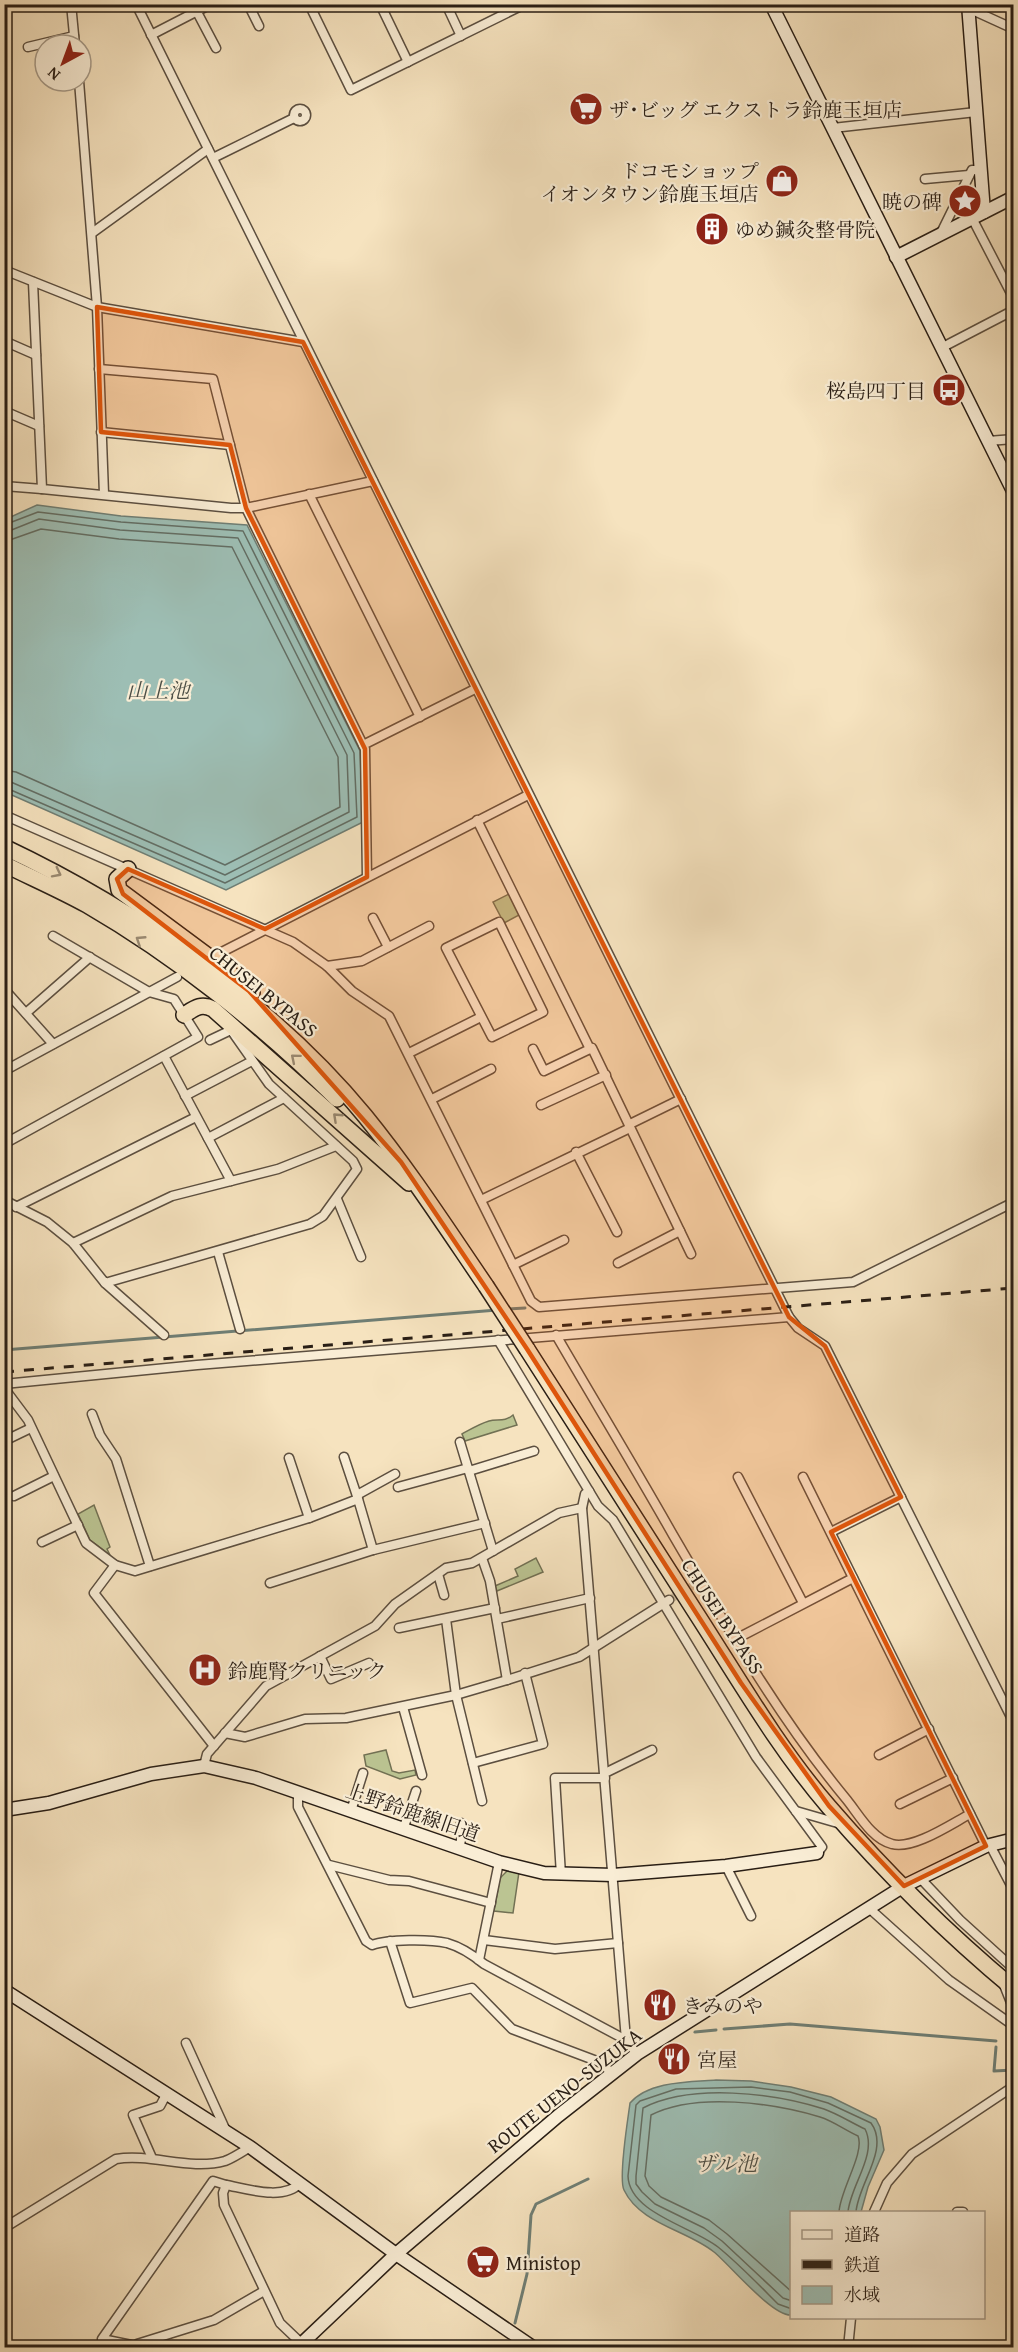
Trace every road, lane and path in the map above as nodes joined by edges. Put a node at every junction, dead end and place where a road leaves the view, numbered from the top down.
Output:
1 (71, 4) edge
2 (136, 4) edge
3 (211, 4) edge
4 (248, 4) edge
5 (309, 4) edge
6 (380, 4) edge
7 (446, 4) edge
8 (525, 4) edge
9 (771, 4) edge
10 (898, 4) edge
11 (903, 4) edge
12 (968, 6) edge
13 (197, 12) junction
14 (259, 26) dead end
15 (1014, 29) edge
16 (74, 33) edge
17 (151, 35) junction
18 (461, 36) junction
19 (33, 46) edge
20 (28, 47) dead end
21 (216, 48) dead end
22 (408, 62) junction
23 (80, 93) edge
24 (976, 112) junction
25 (294, 118) dead end
26 (833, 128) junction
27 (208, 149) junction
28 (213, 158) junction
29 (982, 170) junction
30 (969, 175) junction
31 (925, 179) dead end
32 (1014, 197) edge
33 (984, 212) junction
34 (972, 218) junction
35 (92, 233) junction
36 (941, 233) junction
37 (896, 257) junction
38 (4, 270) edge
39 (33, 282) junction
40 (1014, 299) edge
41 (98, 307) junction
42 (1014, 310) edge
43 (4, 341) edge
44 (303, 342) junction
45 (941, 348) junction
46 (36, 355) junction
47 (99, 369) junction
48 (4, 411) edge
49 (39, 426) junction
50 (101, 432) junction
51 (1014, 439) edge
52 (988, 441) junction
53 (230, 445) junction
54 (373, 481) junction
55 (6, 484) edge
56 (42, 489) junction
57 (1014, 493) edge
58 (104, 494) junction
59 (309, 494) junction
60 (246, 508) junction
61 (475, 689) junction
62 (420, 717) junction
63 (363, 745) junction
64 (528, 795) junction
65 (4, 815) edge
66 (477, 820) junction
67 (4, 847) edge
68 (4, 864) edge
69 (128, 869) junction
70 (367, 877) junction
71 (373, 918) dead end
72 (429, 926) dead end
73 (265, 929) junction
74 (53, 936) dead end
75 (388, 947) junction
76 (216, 956) dead end
77 (90, 957) junction
78 (327, 966) junction
79 (177, 977) dead end
80 (4, 989) edge
81 (149, 992) junction
82 (26, 1013) junction
83 (184, 1015) junction
84 (481, 1017) junction
85 (210, 1040) dead end
86 (53, 1044) junction
87 (299, 1046) junction
88 (533, 1049) dead end
89 (590, 1049) junction
90 (409, 1053) junction
91 (164, 1056) junction
92 (252, 1061) junction
93 (492, 1069) dead end
94 (4, 1071) edge
95 (606, 1075) junction
96 (185, 1096) junction
97 (284, 1098) junction
98 (432, 1099) junction
99 (681, 1099) junction
100 (541, 1105) dead end
101 (196, 1117) junction
102 (630, 1126) junction
103 (208, 1138) junction
104 (4, 1144) edge
105 (336, 1146) junction
106 (576, 1152) junction
107 (231, 1181) junction
108 (411, 1185) junction
109 (337, 1199) junction
110 (4, 1200) edge
111 (481, 1200) junction
112 (1014, 1202) edge
113 (16, 1207) junction
114 (445, 1227) junction
115 (680, 1231) junction
116 (616, 1233) dead end
117 (564, 1240) dead end
118 (74, 1243) junction
119 (218, 1252) junction
120 (691, 1254) dead end
121 (361, 1257) dead end
122 (618, 1263) dead end
123 (513, 1265) junction
124 (105, 1283) junction
125 (775, 1290) junction
126 (789, 1317) junction
127 (240, 1329) dead end
128 (164, 1335) dead end
129 (556, 1335) junction
130 (498, 1340) junction
131 (4, 1386) edge
132 (92, 1414) dead end
133 (31, 1428) junction
134 (4, 1441) edge
135 (460, 1442) dead end
136 (534, 1451) dead end
137 (344, 1457) dead end
138 (290, 1458) dead end
139 (469, 1470) junction
140 (395, 1474) dead end
141 (54, 1476) junction
142 (738, 1477) dead end
143 (803, 1478) dead end
144 (398, 1487) dead end
145 (589, 1491) junction
146 (14, 1496) dead end
147 (357, 1497) junction
148 (901, 1497) junction
149 (582, 1508) junction
150 (309, 1518) junction
151 (485, 1523) junction
152 (78, 1525) junction
153 (831, 1532) junction
154 (42, 1542) dead end
155 (373, 1550) junction
156 (493, 1551) junction
157 (482, 1558) junction
158 (115, 1565) junction
159 (150, 1566) junction
160 (438, 1575) junction
161 (853, 1578) junction
162 (270, 1583) dead end
163 (444, 1595) dead end
164 (590, 1598) junction
165 (665, 1602) junction
166 (803, 1603) junction
167 (495, 1608) junction
168 (446, 1619) junction
169 (497, 1619) junction
170 (399, 1628) dead end
171 (734, 1640) junction
172 (596, 1647) junction
173 (320, 1656) junction
174 (369, 1663) dead end
175 (525, 1673) junction
176 (507, 1680) junction
177 (456, 1695) junction
178 (403, 1707) junction
179 (1014, 1723) edge
180 (929, 1729) junction
181 (225, 1733) junction
182 (214, 1746) junction
183 (652, 1750) dead end
184 (879, 1755) dead end
185 (473, 1763) junction
186 (204, 1766) junction
187 (363, 1773) dead end
188 (422, 1775) dead end
189 (605, 1776) junction
190 (953, 1778) junction
191 (416, 1791) dead end
192 (298, 1794) junction
193 (482, 1801) dead end
194 (900, 1804) dead end
195 (4, 1810) edge
196 (351, 1811) junction
197 (795, 1811) junction
198 (970, 1814) junction
199 (461, 1823) dead end
200 (847, 1826) junction
201 (403, 1830) junction
202 (1014, 1839) edge
203 (988, 1845) junction
204 (459, 1848) junction
205 (817, 1853) joint
206 (499, 1862) junction
207 (329, 1866) junction
208 (726, 1866) junction
209 (561, 1875) junction
210 (614, 1875) junction
211 (920, 1878) junction
212 (904, 1886) junction
213 (1014, 1891) edge
214 (491, 1903) junction
215 (870, 1909) junction
216 (751, 1916) dead end
217 (484, 1940) junction
218 (390, 1941) junction
219 (618, 1943) junction
220 (479, 1960) junction
221 (1010, 1979) edge
222 (4, 1989) edge
223 (1014, 2010) edge
224 (1014, 2026) edge
225 (626, 2040) junction
226 (186, 2043) dead end
227 (637, 2054) junction
228 (611, 2073) junction
229 (1014, 2086) edge
230 (167, 2093) junction
231 (226, 2131) junction
232 (250, 2147) junction
233 (152, 2158) junction
234 (300, 2183) junction
235 (226, 2185) junction
236 (874, 2211) edge
237 (4, 2228) edge
238 (396, 2254) junction
239 (264, 2290) junction
240 (851, 2319) edge
241 (137, 2344) junction
242 (299, 2345) edge
243 (146, 2348) edge
244 (534, 2348) edge
245 (848, 2348) edge

1 - 16 street
2 - 17 street
3 - 13 street
4 - 14 street
5 - 22 street
6 - 22 street
7 - 18 street
8 - 18 street
9 - 26 street
10 - 11 street
12 - 15 street
12 - 24 street
13 - 17 street
13 - 21 street
17 - 27 street
18 - 22 street
19 - 20 street
23 - 35 street
24 - 26 street
24 - 29 street
25 - 28 street
26 - 37 street
27 - 28 street
27 - 35 street
28 - 44 street
29 - 30 street
29 - 33 street
30 - 31 street
30 - 36 street
32 - 33 street
33 - 34 street
34 - 36 street
34 - 40 street
35 - 41 street
36 - 37 street
37 - 45 street
38 - 39 street
39 - 41 street
39 - 46 street
41 - 44 street
41 - 47 street
42 - 45 street
43 - 46 street
44 - 54 street
45 - 52 street
46 - 49 street
47 - 50 street
47 - 53 street
48 - 49 street
49 - 56 street
50 - 53 street
50 - 58 street
51 - 52 street
52 - 57 street
53 - 60 street
54 - 59 street
54 - 61 street
55 - 56 street
56 - 58 street
58 - 60 street
59 - 60 street
59 - 62 street
60 - 63 street
61 - 62 street
61 - 64 street
62 - 63 street
63 - 70 street
64 - 66 street
64 - 99 street
65 - 69 street
66 - 70 street
66 - 89 street
67 -> 87 highway, CHUSEI BYPASS
108 -> 68 highway, CHUSEI BYPASS
69 - 73 street
69 - 87 highway
70 - 73 street
71 - 75 street
72 - 75 street
73 - 76 street
73 - 78 street
74 - 77 street
75 - 78 street
77 - 81 street
77 - 82 street
78 - 90 street
79 - 81 street
80 - 82 street
81 - 83 street
81 - 86 street
82 - 86 street
83 - 91 street
108 -> 83 highway
84 - 84 street
84 - 90 street
85 - 92 street
86 - 94 street
87 - 114 highway, CHUSEI BYPASS
88 - 89 street
89 - 95 street
90 - 98 street
91 - 96 street
91 - 104 street
92 - 96 street
92 - 97 street
93 - 98 street
95 - 100 street
95 - 102 street
96 - 101 street
97 - 103 street
97 - 105 street
98 - 111 street
99 - 102 street
99 - 125 street
101 - 103 street
101 - 113 street
102 - 106 street
102 - 115 street
103 - 107 street
105 - 107 street
105 - 109 street
106 - 111 street
106 - 116 street
107 - 118 street
108 - 114 highway, CHUSEI BYPASS
109 - 119 street
109 - 121 street
110 - 113 street
111 - 123 street
112 - 125 street
113 - 118 street
114 - 200 highway, CHUSEI BYPASS, bridge
115 - 120 street
115 - 122 street
117 - 123 street
118 - 124 street
119 - 124 street
119 - 127 street
123 - 125 street
124 - 128 street
125 - 126 street
126 - 129 street
126 - 148 street
129 - 130 street
129 - 171 street
130 - 131 street
130 - 145 street
131 - 133 street
132 - 159 street
133 - 134 street
133 - 141 street
135 - 139 street
136 - 139 street
137 - 147 street
138 - 150 street
139 - 144 street
139 - 151 street
140 - 147 street
141 - 146 street
141 - 152 street
142 - 166 street
143 - 153 street
145 - 149 street
145 - 165 street
147 - 150 street
147 - 155 street
148 - 153 street
148 - 179 street
149 - 156 street
149 - 164 street
150 - 159 street
151 - 155 street
151 - 156 street
152 - 154 street
152 - 158 street
153 - 161 street
155 - 162 street
156 - 157 street
157 - 160 street
157 - 167 street
158 - 159 street
158 - 182 street
160 - 163 street
160 - 173 street
161 - 166 street
161 - 180 street
164 - 169 street
164 - 172 street
165 - 172 street
165 - 197 street
166 - 171 street
167 - 168 street
167 - 169 street
168 - 170 street
168 - 177 street
169 - 176 street
171 - 198 street
172 - 175 street
172 - 189 street
173 - 174 street
173 - 181 street
175 - 176 street
175 - 185 street
176 - 177 street
177 - 178 street
177 - 185 street
178 - 181 street
178 - 188 street
180 - 184 street
180 - 190 street
181 - 182 street
182 - 186 street
183 - 189 street
185 - 193 street
186 - 192 street, 上野鈴鹿線旧道
186 - 195 street, 上野鈴鹿線旧道
187 - 196 street
189 - 209 street
189 - 210 street
190 - 194 street
190 - 198 street
191 - 201 street
192 - 196 street, 上野鈴鹿線旧道
192 - 207 street
196 - 201 street, 上野鈴鹿線旧道
197 - 200 street
197 - 205 street
198 - 203 street
199 - 204 street
200 - 212 highway, CHUSEI BYPASS
201 - 204 street, 上野鈴鹿線旧道
202 - 203 street, ROUTE UENO-SUZUKA
203 - 211 street, ROUTE UENO-SUZUKA
203 - 213 street
204 - 206 street, 上野鈴鹿線旧道
205 - 208 street, 上野鈴鹿線旧道
206 - 209 street, 上野鈴鹿線旧道
206 - 214 street
207 - 214 street
207 - 218 street
208 - 210 street, 上野鈴鹿線旧道
208 - 216 street
209 - 210 street, 上野鈴鹿線旧道
210 - 219 street
211 - 212 street, ROUTE UENO-SUZUKA
211 - 221 street
212 - 215 street, ROUTE UENO-SUZUKA
212 - 221 highway, CHUSEI BYPASS
214 - 217 street
215 - 224 street
215 - 227 street, ROUTE UENO-SUZUKA
217 - 219 street
217 - 220 street
218 - 220 street
218 - 228 street
219 - 225 street
220 - 225 street
221 - 223 street
222 - 230 street
225 - 227 street
226 - 231 street
227 - 228 street, ROUTE UENO-SUZUKA
228 - 238 street, ROUTE UENO-SUZUKA
229 - 236 street
230 - 231 street
230 - 233 street
231 - 232 street
232 - 233 street
232 - 234 street
233 - 237 street
234 - 235 street
234 - 238 street
235 - 239 street
235 - 241 street
238 - 242 street, ROUTE UENO-SUZUKA
238 - 244 street
239 - 241 street
239 - 242 street
240 - 245 street
241 - 243 street

